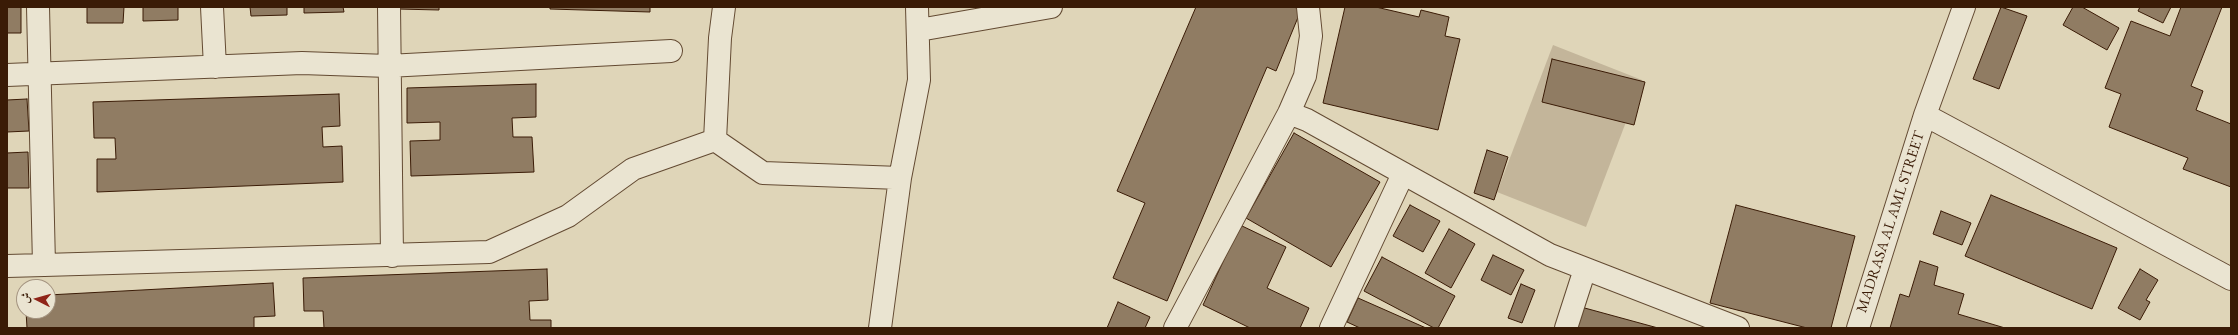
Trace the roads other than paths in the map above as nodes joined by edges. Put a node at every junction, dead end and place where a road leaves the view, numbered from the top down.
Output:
1 (38, 7) edge
2 (212, 7) edge
3 (389, 7) edge
4 (724, 7) edge
5 (917, 7) edge
6 (1052, 7) edge
7 (1308, 7) edge
8 (1964, 7) edge
9 (919, 30) junction
10 (671, 51) dead end
11 (388, 66) junction
12 (215, 67) junction
13 (40, 74) junction
14 (7, 75) edge
15 (1289, 113) junction
16 (1925, 115) junction
17 (715, 140) junction
18 (1403, 174) junction
19 (900, 178) junction
20 (392, 256) junction
21 (44, 265) junction
22 (7, 266) edge
23 (1585, 269) junction
24 (2231, 280) edge
25 (1711, 323) edge
26 (880, 328) edge
27 (1175, 328) edge
28 (1331, 328) edge
29 (1566, 328) edge
30 (1738, 328) edge
31 (1858, 328) edge

1 - 13 street
2 - 12 street
3 - 11 street
4 - 17 street
5 - 9 street
6 - 9 street
7 - 15 street
8 - 16 street, MADRASA AL AML STREET
9 - 19 street
10 - 11 street
11 - 12 street
11 - 20 street
12 - 13 street
13 - 14 street
13 - 21 street
15 - 18 street
15 - 27 street
16 - 24 street
16 - 31 street, MADRASA AL AML STREET
17 - 19 street
17 - 20 street
18 - 23 street
18 - 28 street
19 - 26 street
20 - 21 street
21 - 22 street
23 - 25 street
23 - 29 street
25 - 30 street

